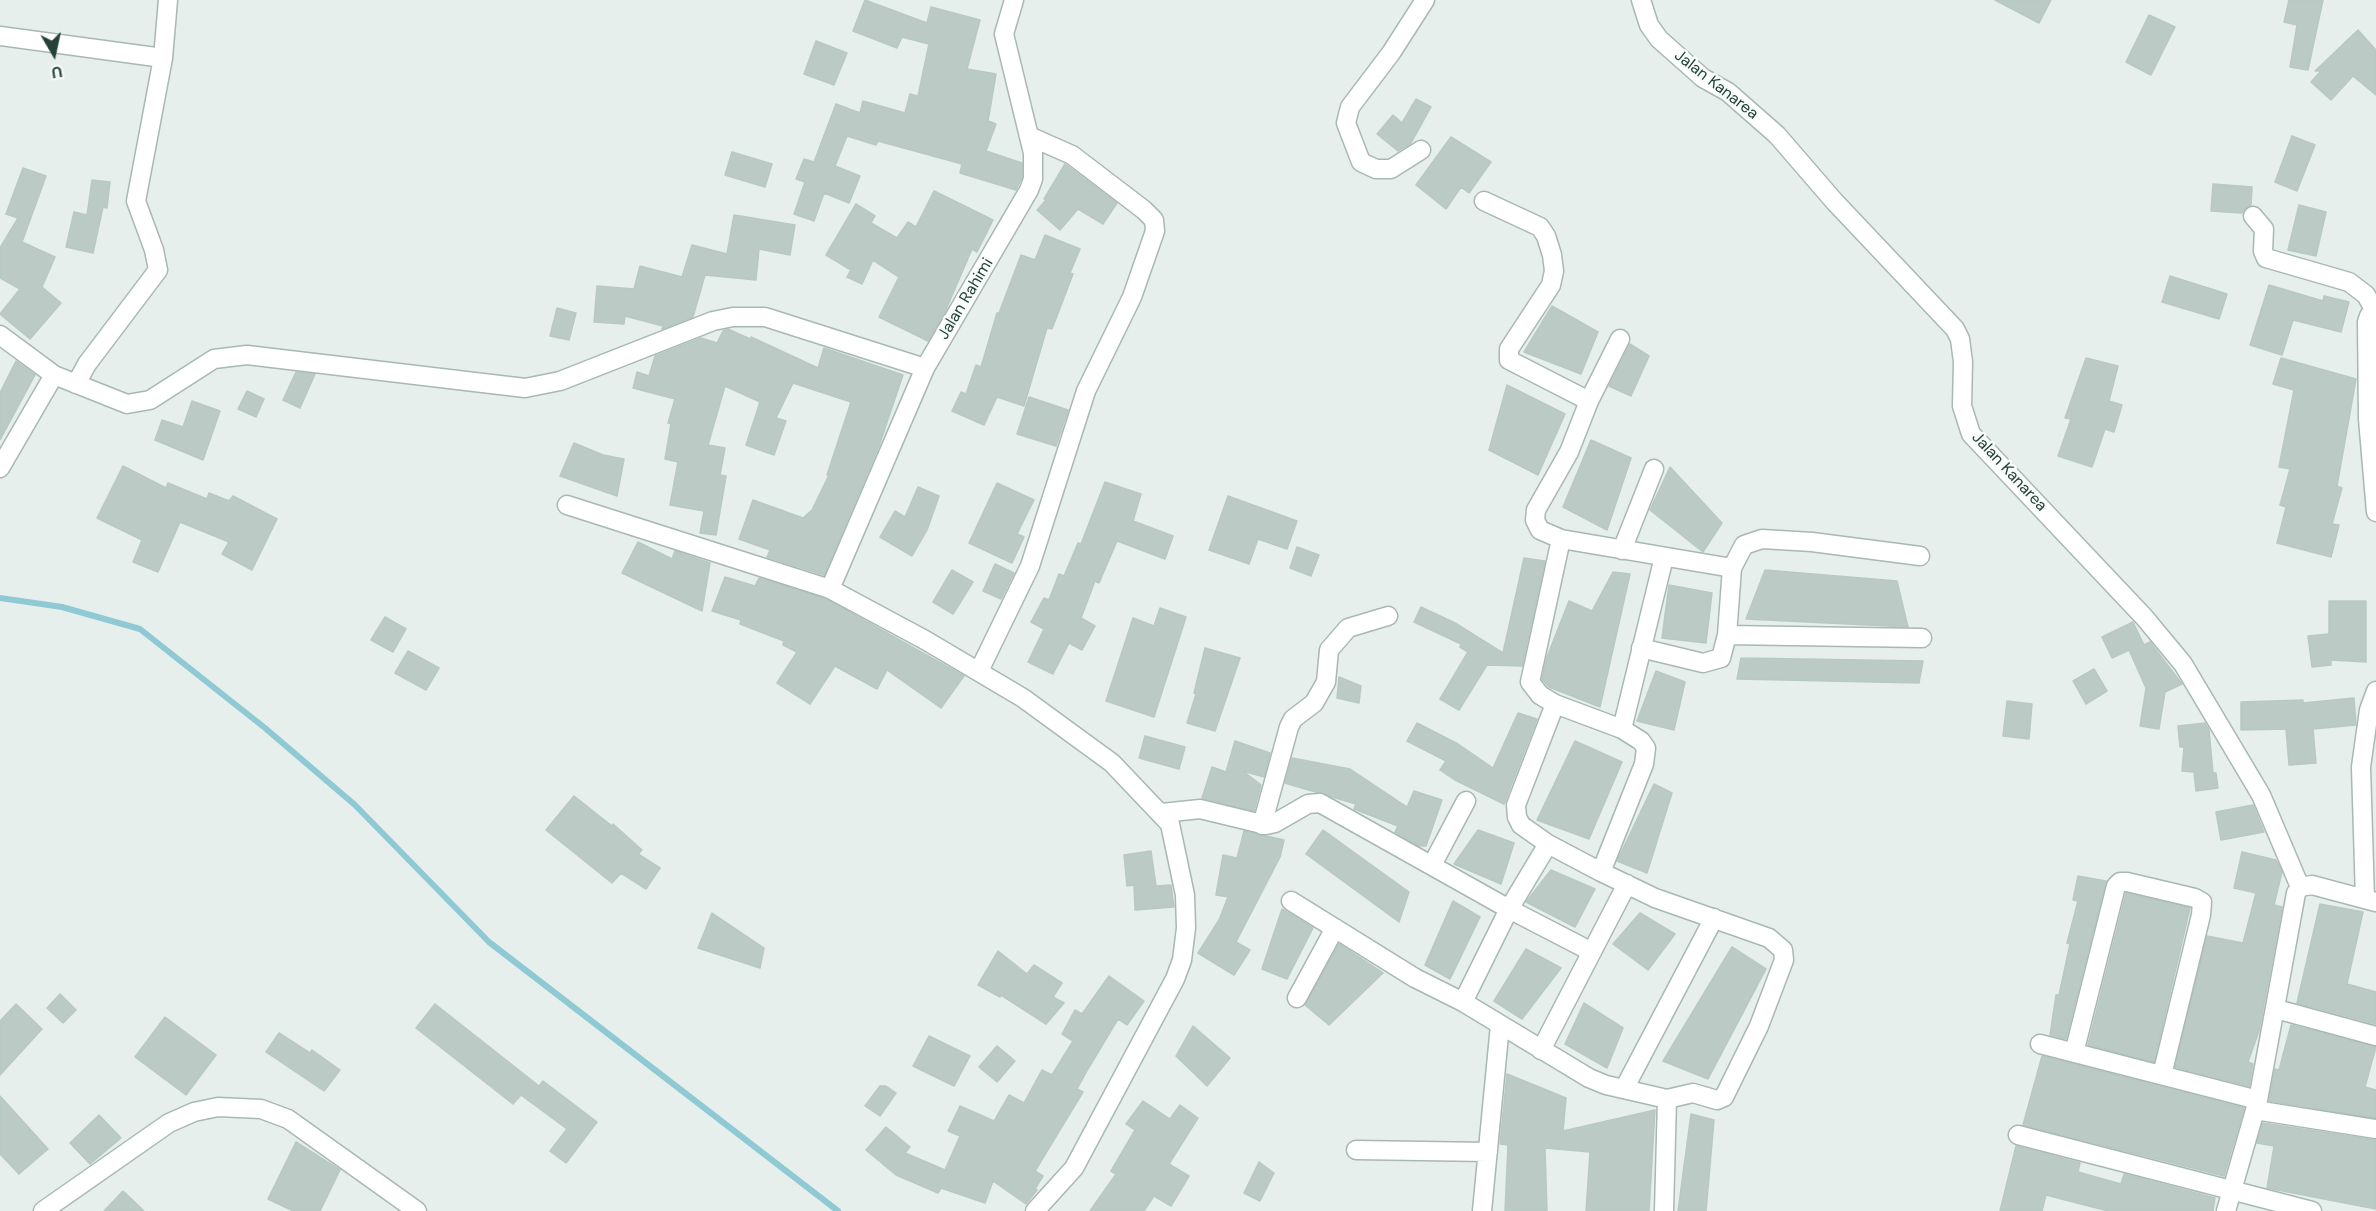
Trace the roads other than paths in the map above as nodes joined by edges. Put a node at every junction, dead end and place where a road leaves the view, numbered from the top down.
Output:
1 (168, 0) edge
2 (1014, 0) edge
3 (1425, 0) edge
4 (1641, 0) edge
5 (0, 36) edge
6 (163, 58) junction
7 (1029, 136) junction
8 (1421, 150) dead end
9 (1484, 201) dead end
10 (2253, 216) dead end
11 (2376, 313) edge
12 (0, 335) edge
13 (1620, 339) dead end
14 (925, 368) junction
15 (54, 375) junction
16 (76, 384) junction
17 (1589, 401) junction
18 (0, 468) edge
19 (1654, 469) dead end
20 (567, 506) dead end
21 (2376, 512) edge
22 (1561, 539) junction
23 (1622, 550) junction
24 (1920, 556) dead end
25 (1664, 557) junction
26 (1732, 568) junction
27 (830, 589) junction
28 (1388, 616) dead end
29 (1727, 635) junction
30 (1922, 638) dead end
31 (1641, 648) junction
32 (979, 671) junction
33 (2376, 691) edge
34 (1555, 704) junction
35 (1622, 729) junction
36 (1466, 801) dead end
37 (1162, 813) junction
38 (1262, 825) junction
39 (1548, 844) junction
40 (1432, 866) junction
41 (1601, 872) junction
42 (1628, 884) junction
43 (2300, 887) junction
44 (1291, 901) dead end
45 (2370, 901) edge
46 (1509, 909) junction
47 (1714, 918) junction
48 (1335, 928) junction
49 (1592, 952) junction
50 (1297, 998) dead end
51 (1463, 1002) junction
52 (2276, 1009) junction
53 (1500, 1025) junction
54 (2376, 1036) edge
55 (2040, 1044) dead end
56 (1541, 1050) junction
57 (2074, 1053) junction
58 (2162, 1075) junction
59 (1624, 1089) junction
60 (1667, 1099) junction
61 (2256, 1105) junction
62 (2376, 1129) edge
63 (2018, 1135) dead end
64 (1356, 1150) dead end
65 (1488, 1152) junction
66 (2231, 1191) junction
67 (43, 1211) edge
68 (417, 1211) edge
69 (1035, 1211) edge
70 (1482, 1211) edge
71 (1664, 1211) edge
72 (2226, 1211) edge
73 (2312, 1211) edge

1 - 6 street
2 - 7 street, Jalan Rahimi
3 - 8 street
4 - 43 street, Jalan Kanarea
5 - 6 street
6 - 16 street
7 - 14 street, Jalan Rahimi
7 - 32 street
9 - 17 street
10 - 11 street
11 - 21 street
12 - 15 street
13 - 17 street
14 - 16 street
14 - 27 street, Jalan Rahimi
15 - 16 street
15 - 18 street
17 - 22 street
19 - 23 street
20 - 27 street
22 - 23 street
22 - 34 street
23 - 25 street
24 - 26 street
25 - 26 street
25 - 31 street
26 - 29 street
27 - 32 street
28 - 38 street
29 - 30 street
29 - 31 street
31 - 35 street
32 - 37 street
33 - 45 street
34 - 35 street
34 - 39 street
35 - 41 street
36 - 40 street
37 - 38 street
37 - 69 street
38 - 40 street
39 - 41 street
39 - 46 street
40 - 46 street
41 - 42 street
42 - 47 street
42 - 49 street
43 - 45 street
43 - 52 street
44 - 48 street
46 - 49 street
46 - 51 street
47 - 59 street
47 - 60 street
48 - 50 street
48 - 51 street
49 - 56 street
51 - 53 street
52 - 54 street
52 - 61 street
53 - 56 street
53 - 65 street
55 - 57 street
56 - 59 street
57 - 58 street
57 - 58 street
58 - 61 street
59 - 60 street
60 - 71 street
61 - 62 street
61 - 66 street
63 - 66 street
64 - 65 street
65 - 70 street
66 - 72 street
66 - 73 street
67 - 68 street

